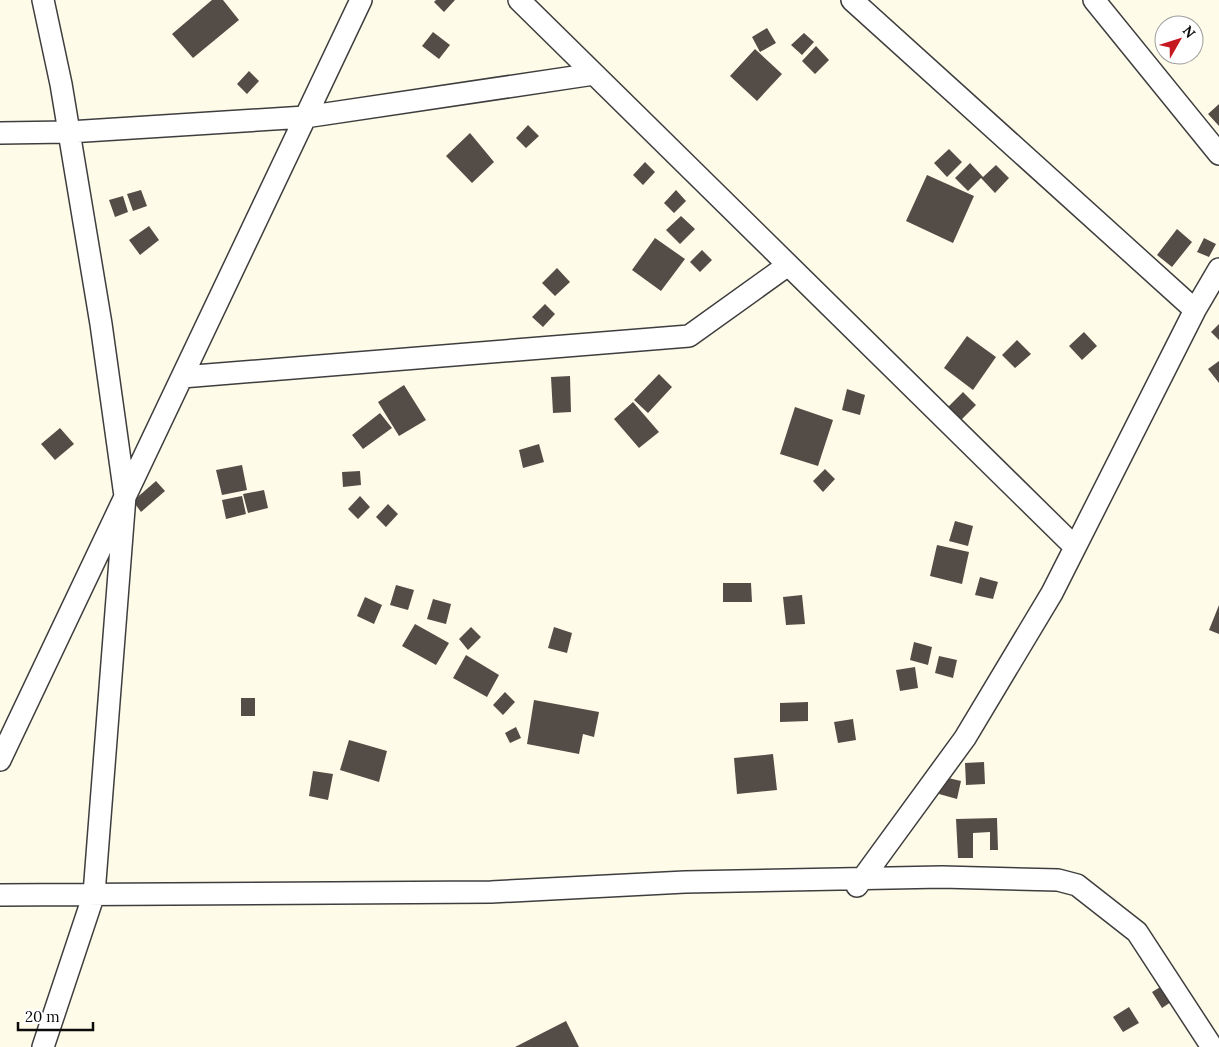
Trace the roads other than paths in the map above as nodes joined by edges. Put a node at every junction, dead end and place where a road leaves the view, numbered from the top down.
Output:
1 (43, 0) edge
2 (361, 0) edge
3 (519, 0) edge
4 (852, 0) edge
5 (1094, 0) edge
6 (594, 74) junction
7 (306, 118) junction
8 (69, 132) junction
9 (0, 133) edge
10 (1219, 154) edge
11 (788, 265) junction
12 (1219, 269) edge
13 (1195, 310) junction
14 (182, 377) junction
15 (126, 496) junction
16 (1075, 547) junction
17 (0, 760) edge
18 (857, 885) junction
19 (94, 894) junction
20 (0, 895) edge
21 (43, 1047) edge
22 (1212, 1047) edge

1 - 8 street
2 - 7 street
3 - 6 street
4 - 13 street
5 - 10 street
6 - 7 street
6 - 11 street
7 - 8 street
7 - 14 street
8 - 9 street
8 - 15 street
11 - 14 street
11 - 16 street
12 - 13 street
13 - 16 street
14 - 15 street
15 - 17 street
15 - 19 street
16 - 18 street
18 - 19 street
18 - 22 street
19 - 20 street
19 - 21 street

